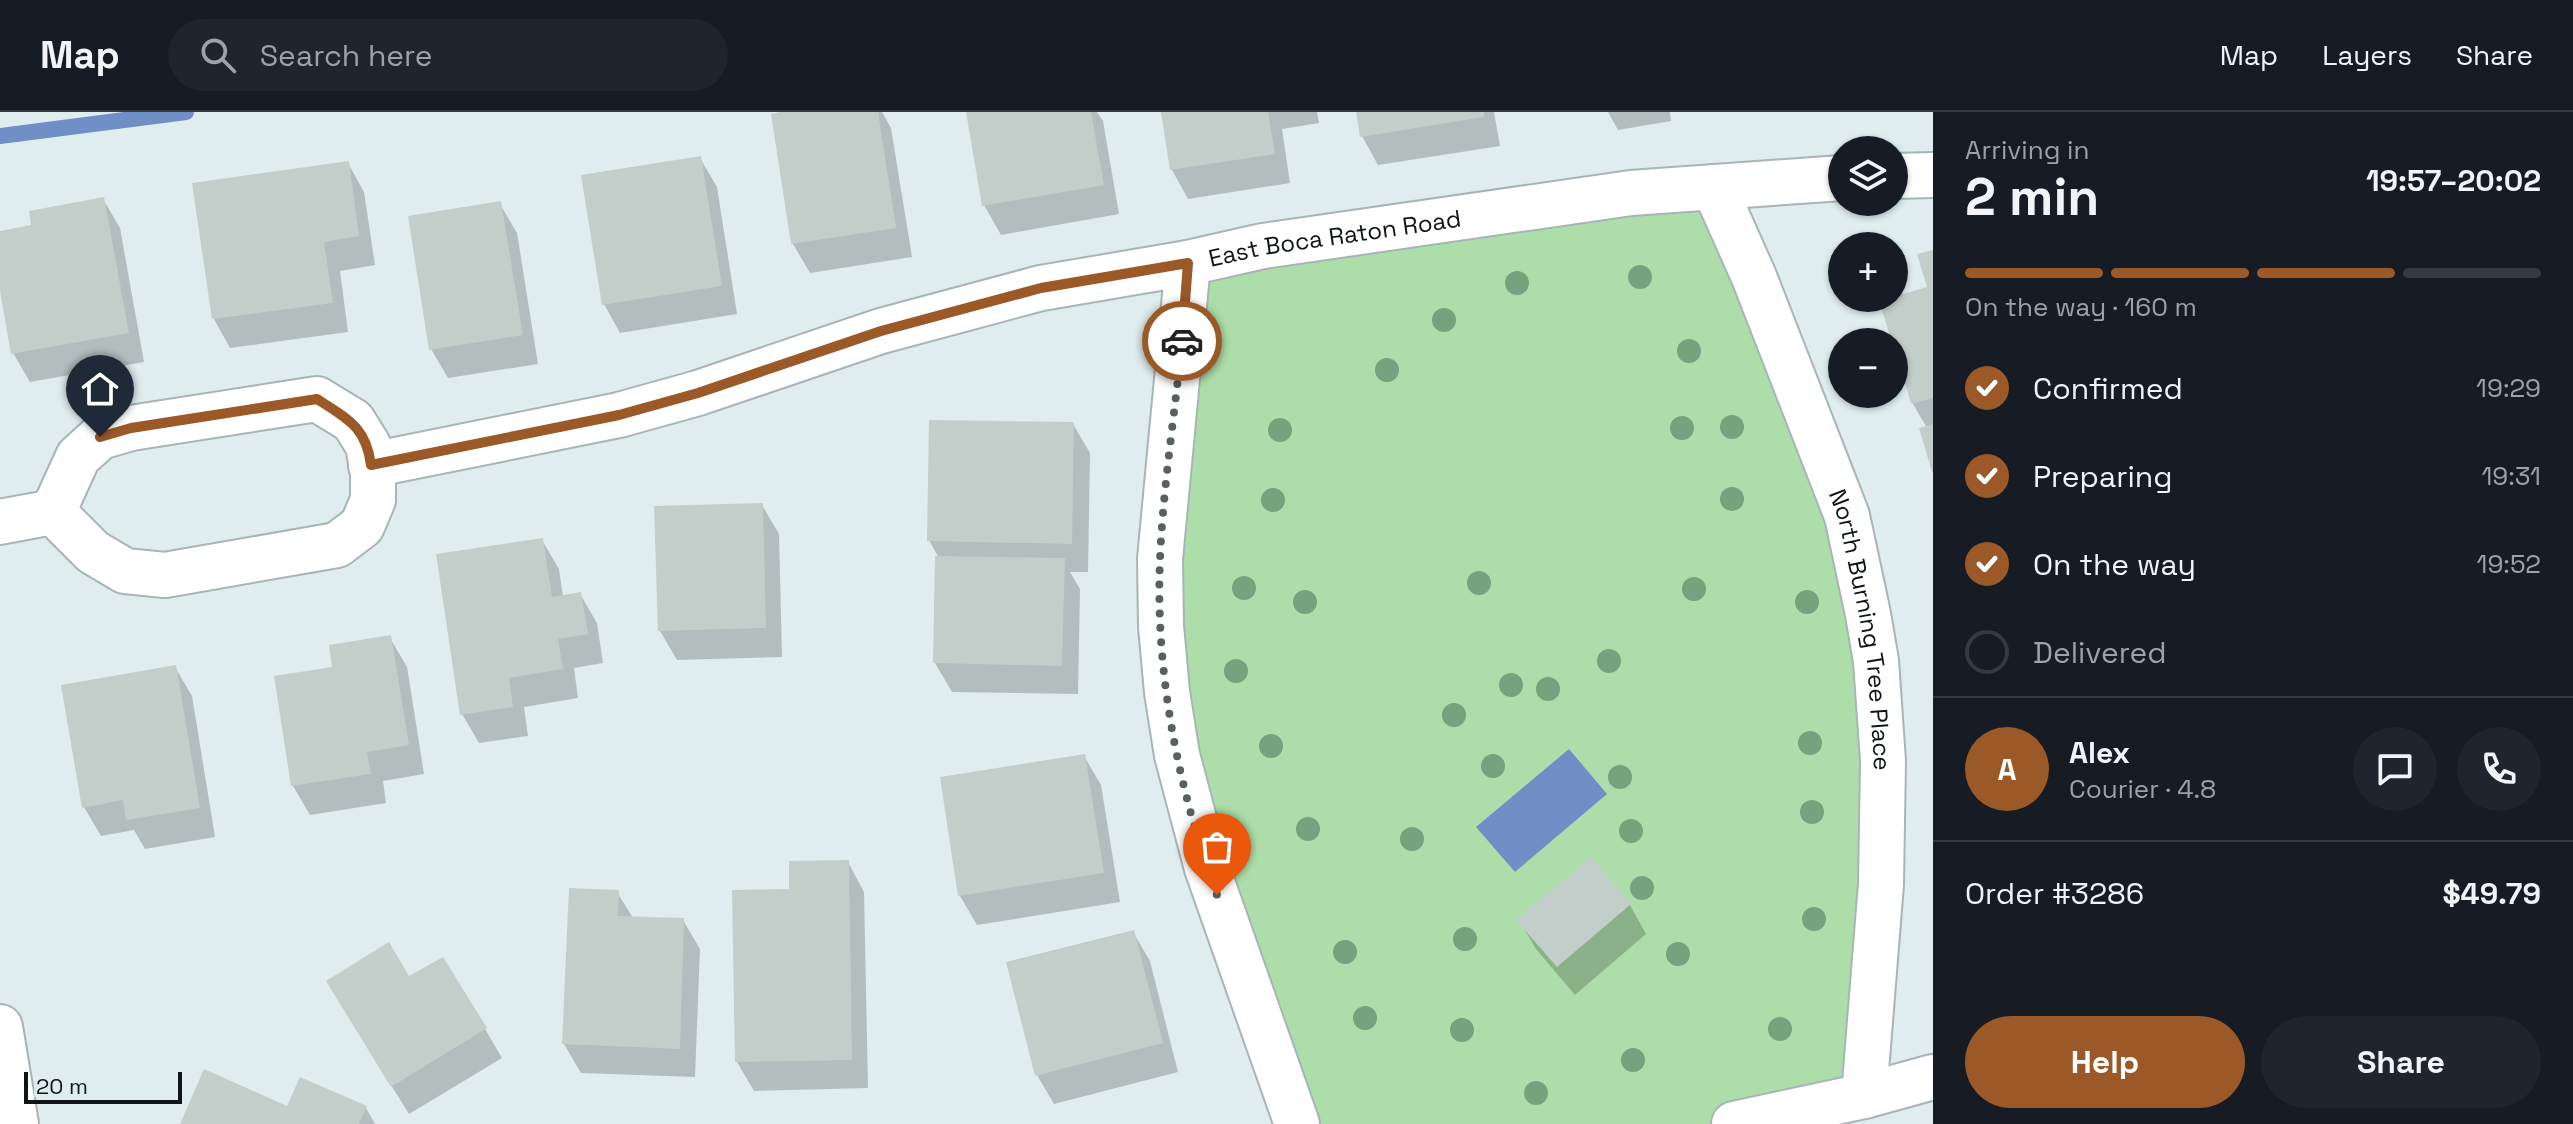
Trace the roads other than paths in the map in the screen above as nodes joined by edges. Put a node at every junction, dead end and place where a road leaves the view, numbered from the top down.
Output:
1 (1933, 175) edge
2 (1908, 176) edge
3 (1828, 179) edge
4 (1714, 187) junction
5 (1188, 263) junction
6 (371, 465) junction
7 (53, 512) junction
8 (0, 522) edge
9 (0, 1027) edge
10 (1933, 1077) edge
11 (1864, 1096) junction
12 (16, 1124) edge
13 (1297, 1124) edge
14 (1734, 1124) edge

1 - 2 street
3 - 4 street, East Boca Raton Road
4 - 5 street, East Boca Raton Road
4 - 11 street, North Burning Tree Place
5 - 6 street, East Boca Raton Road
5 - 13 street
6 - 7 street
6 - 7 street
7 - 8 street
9 - 12 street
10 - 11 street
11 - 14 street

